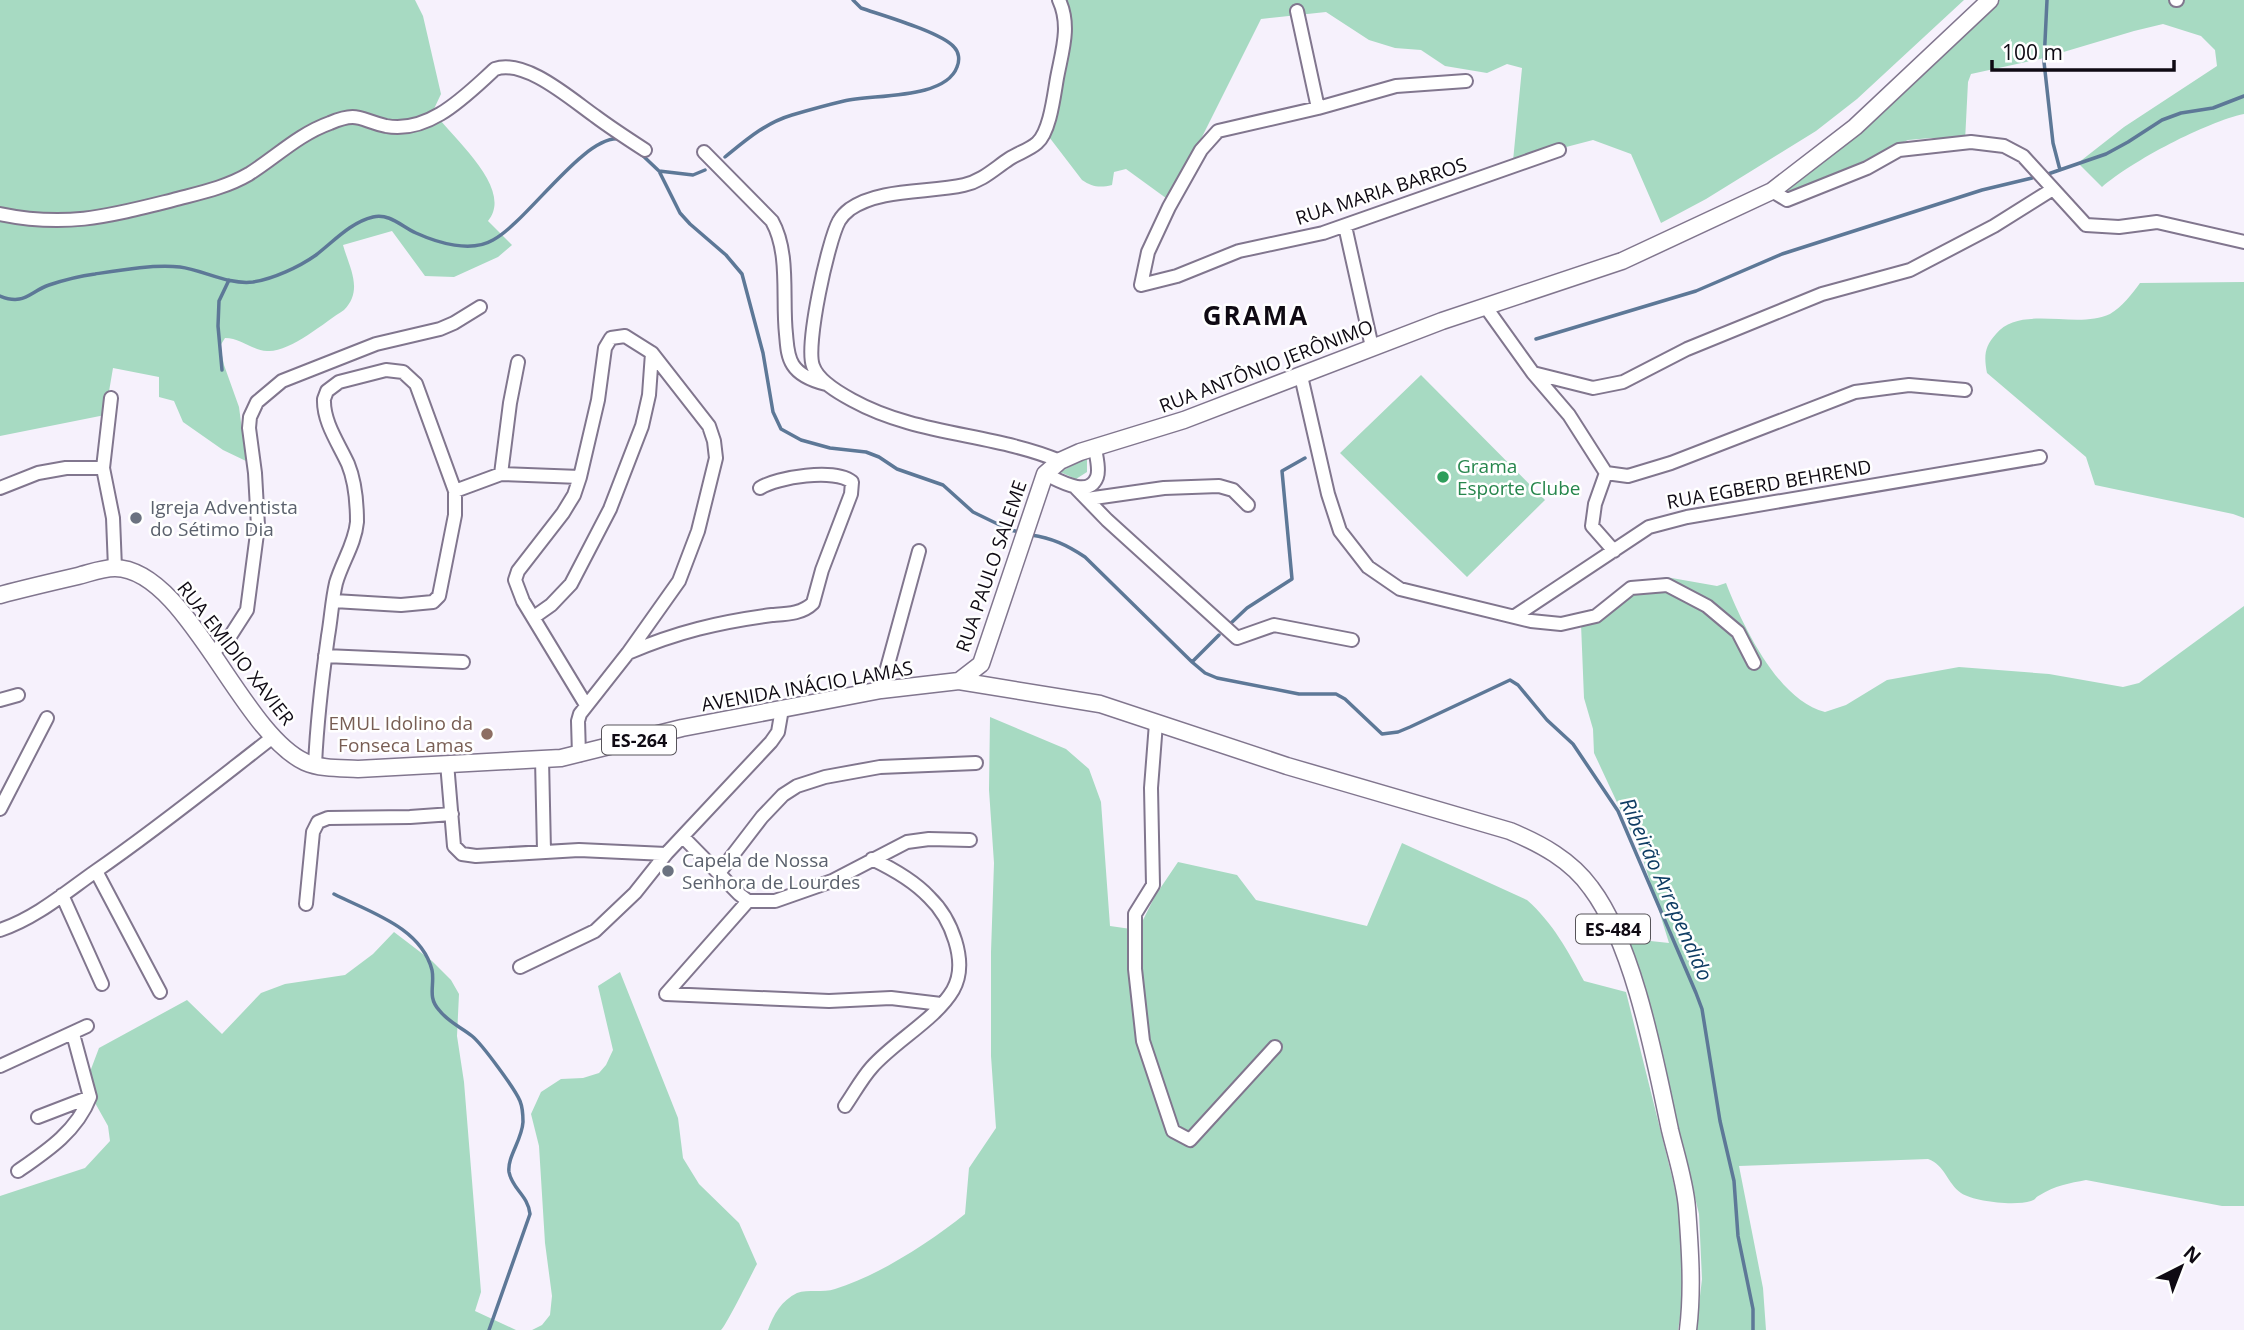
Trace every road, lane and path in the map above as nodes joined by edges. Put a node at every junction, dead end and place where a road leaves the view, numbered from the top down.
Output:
1 (1059, 0) edge
2 (1990, 0) edge
3 (1297, 11) dead end
4 (1466, 81) dead end
5 (1318, 108) junction
6 (645, 150) dead end
7 (1559, 150) dead end
8 (704, 152) dead end
9 (2053, 189) junction
10 (1772, 191) junction
11 (0, 214) edge
12 (1345, 226) junction
13 (2244, 242) edge
14 (1485, 306) junction
15 (480, 307) dead end
16 (1372, 347) junction
17 (652, 353) junction
18 (519, 362) dead end
19 (1533, 373) junction
20 (1301, 376) junction
21 (830, 386) junction
22 (1965, 390) dead end
23 (111, 398) dead end
24 (1095, 448) junction
25 (2040, 457) dead end
26 (1060, 461) junction
27 (103, 468) junction
28 (1606, 473) junction
29 (501, 474) junction
30 (1045, 474) junction
31 (580, 477) junction
32 (1075, 487) junction
33 (0, 488) edge
34 (760, 488) dead end
35 (455, 491) junction
36 (1087, 499) junction
37 (1248, 505) dead end
38 (919, 551) dead end
39 (1614, 551) junction
40 (115, 568) junction
41 (0, 595) edge
42 (334, 601) junction
43 (1515, 615) junction
44 (534, 617) junction
45 (1352, 640) dead end
46 (212, 653) junction
47 (628, 653) junction
48 (325, 656) junction
49 (464, 662) dead end
50 (1754, 663) dead end
51 (959, 681) junction
52 (881, 691) junction
53 (18, 695) dead end
54 (0, 701) edge
55 (586, 705) junction
56 (782, 709) junction
57 (47, 718) dead end
58 (1156, 723) junction
59 (273, 737) junction
60 (579, 755) junction
61 (542, 759) junction
62 (976, 763) dead end
63 (447, 764) junction
64 (315, 765) junction
65 (0, 809) edge
66 (452, 814) junction
67 (683, 837) junction
68 (970, 840) dead end
69 (544, 851) junction
70 (666, 854) junction
71 (872, 859) junction
72 (96, 871) junction
73 (719, 873) junction
74 (62, 895) junction
75 (748, 901) junction
76 (306, 904) dead end
77 (4, 928) edge
78 (0, 941) edge
79 (520, 967) dead end
80 (102, 984) dead end
81 (160, 992) dead end
82 (941, 1004) junction
83 (87, 1026) dead end
84 (73, 1034) junction
85 (1275, 1047) dead end
86 (0, 1066) edge
87 (90, 1097) junction
88 (845, 1106) dead end
89 (38, 1117) dead end
90 (18, 1171) dead end
91 (1688, 1330) edge

1 - 21 street
2 - 10 main road, RUA ANTÔNIO JERÔNIMO
3 - 5 street
4 - 5 street, RUA MARIA BARROS
5 - 12 street, RUA MARIA BARROS
6 - 11 street
7 - 12 street, RUA MARIA BARROS
8 - 21 street
9 - 10 street
9 - 13 street
9 - 19 street
10 - 14 main road, RUA ANTÔNIO JERÔNIMO
12 - 16 street
14 - 16 main road, RUA ANTÔNIO JERÔNIMO
14 - 19 street
15 - 46 street
16 - 20 main road, RUA ANTÔNIO JERÔNIMO
17 - 31 street
17 - 44 street
17 - 47 street
18 - 29 street
19 - 28 street
20 - 24 main road, RUA ANTÔNIO JERÔNIMO
20 - 43 street
21 - 26 street
22 - 28 street
23 - 27 street
24 - 26 main road, RUA ANTÔNIO JERÔNIMO
24 - 32 street
25 - 39 street, RUA EGBERD BEHREND
26 - 30 main road, RUA PAULO SALEME
27 - 33 street
27 - 40 street
28 - 39 street
29 - 31 street
29 - 35 street
30 - 32 street
30 - 51 main road, RUA PAULO SALEME
31 - 44 street
32 - 36 street
34 - 47 street
35 - 42 street
35 - 42 street
36 - 37 street
36 - 45 street
38 - 52 street
39 - 43 street, RUA EGBERD BEHREND
40 - 41 main road
40 - 46 main road, RUA EMIDIO XAVIER / ES-264
42 - 48 street
43 - 50 street
44 - 55 street
46 - 59 main road, RUA EMIDIO XAVIER / ES-264
47 - 55 street
48 - 49 street
48 - 64 street
51 - 52 main road, AVENIDA INÁCIO LAMAS / ES-264
51 - 58 main road, AVENIDA INÁCIO LAMAS / ES-484
52 - 56 main road, AVENIDA INÁCIO LAMAS / ES-264
53 - 54 street
55 - 60 street
56 - 60 main road, AVENIDA INÁCIO LAMAS / ES-264
56 - 67 street
57 - 65 street
58 - 85 street
58 - 91 main road, AVENIDA INÁCIO LAMAS / ES-484
59 - 64 main road, RUA EMIDIO XAVIER / ES-264
59 - 72 street
60 - 61 main road, AVENIDA INÁCIO LAMAS / ES-264
61 - 63 main road, AVENIDA INÁCIO LAMAS / ES-264
61 - 69 street
62 - 73 street
63 - 64 main road, AVENIDA INÁCIO LAMAS / ES-264
63 - 66 street
66 - 69 street
66 - 76 street
67 - 70 street
67 - 73 street
68 - 71 street
69 - 70 street
70 - 79 street
71 - 75 street
71 - 82 street
72 - 74 street
72 - 81 street
73 - 75 street
74 - 77 street
74 - 80 street
75 - 82 street
77 - 78 street
82 - 88 street
83 - 84 street
84 - 86 street
84 - 87 street
87 - 89 street
87 - 90 street

